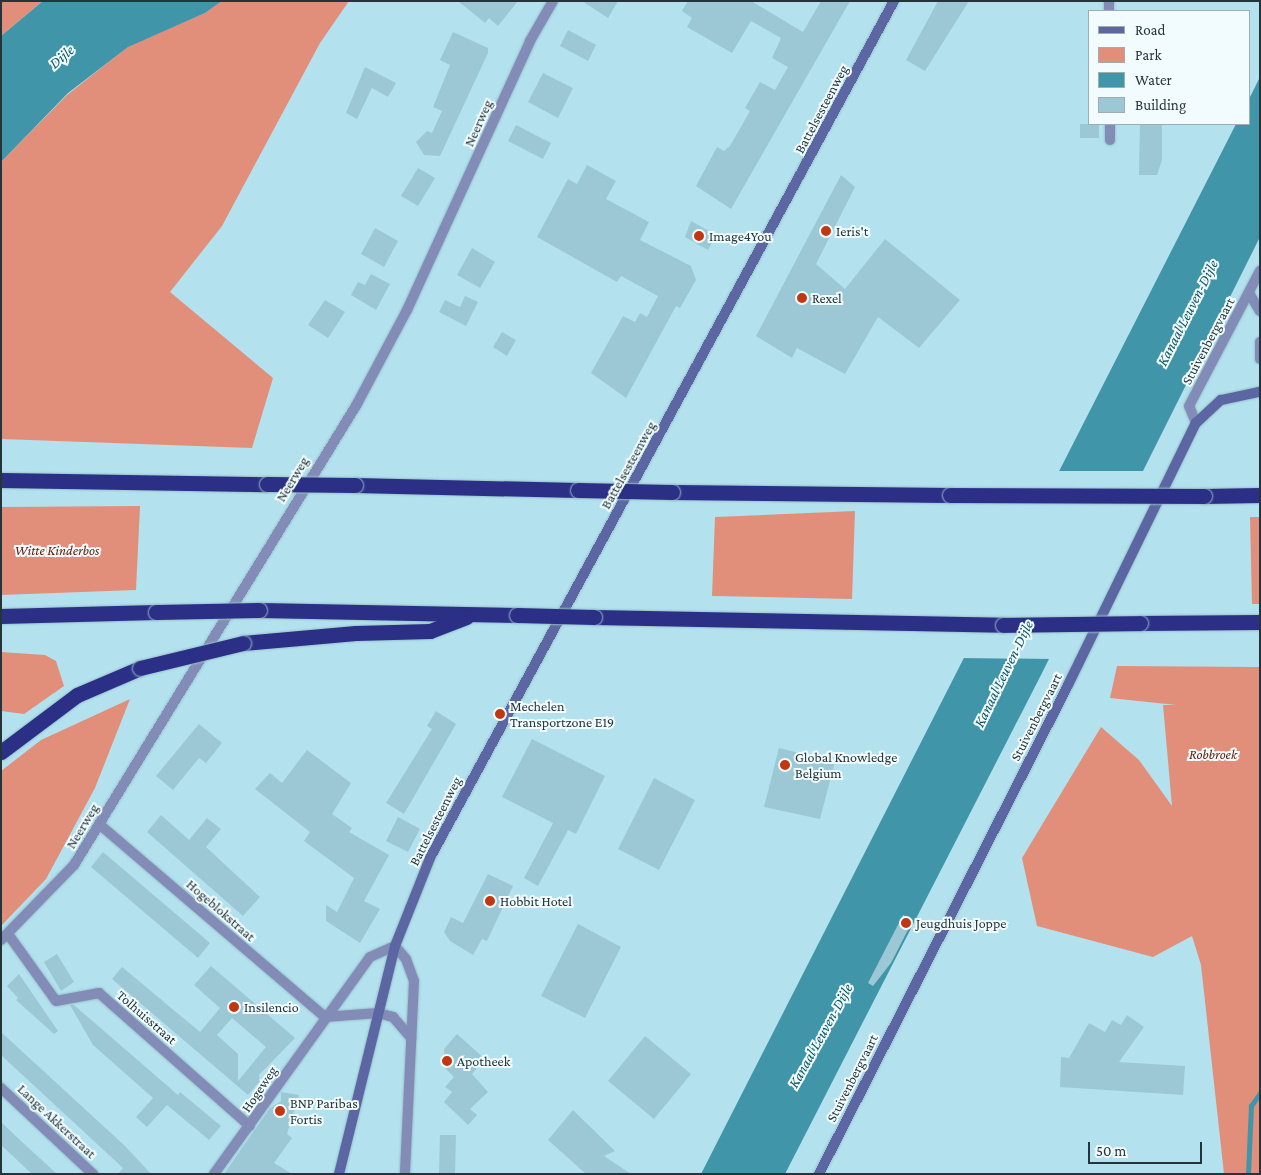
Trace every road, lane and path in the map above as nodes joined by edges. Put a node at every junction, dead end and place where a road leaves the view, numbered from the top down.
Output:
1 (553, 1) edge
2 (894, 1) edge
3 (1110, 125) edge
4 (1110, 140) dead end
5 (1260, 271) edge
6 (1249, 293) junction
7 (1260, 311) edge
8 (1260, 342) edge
9 (1260, 359) edge
10 (1260, 392) edge
11 (1196, 423) junction
12 (1, 480) edge
13 (1260, 495) edge
14 (474, 614) junction
15 (1, 616) edge
16 (1260, 622) edge
17 (1, 752) edge
18 (99, 824) junction
19 (5, 937) edge
20 (395, 946) junction
21 (378, 1013) junction
22 (325, 1017) junction
23 (411, 1038) junction
24 (1, 1088) edge
25 (250, 1126) junction
26 (93, 1174) edge
27 (214, 1174) edge
28 (339, 1174) edge
29 (405, 1174) edge
30 (818, 1174) edge

1 - 18 street, Neerweg
2 - 20 main road, Battelsesteenweg
3 - 4 street
5 - 6 street, Stuivenbergvaart
6 - 7 street
6 - 11 street, Stuivenbergvaart
8 - 9 street
10 - 11 main road
11 - 30 main road, Stuivenbergvaart
12 - 13 highway, bridge
14 - 15 highway, bridge
14 - 16 highway, bridge
14 - 17 highway, bridge
18 - 19 street, Neerweg
18 - 22 street, Hogeblokstraat
19 - 25 street, Tolhuisstraat
20 - 21 main road, Battelsesteenweg
20 - 22 street, Hogeweg
20 - 23 street
21 - 22 street
21 - 23 street
21 - 28 main road, Battelsesteenweg
22 - 25 street, Hogeweg
23 - 29 street
24 - 26 street, Lange Akkerstraat
25 - 27 street, Hogeweg

